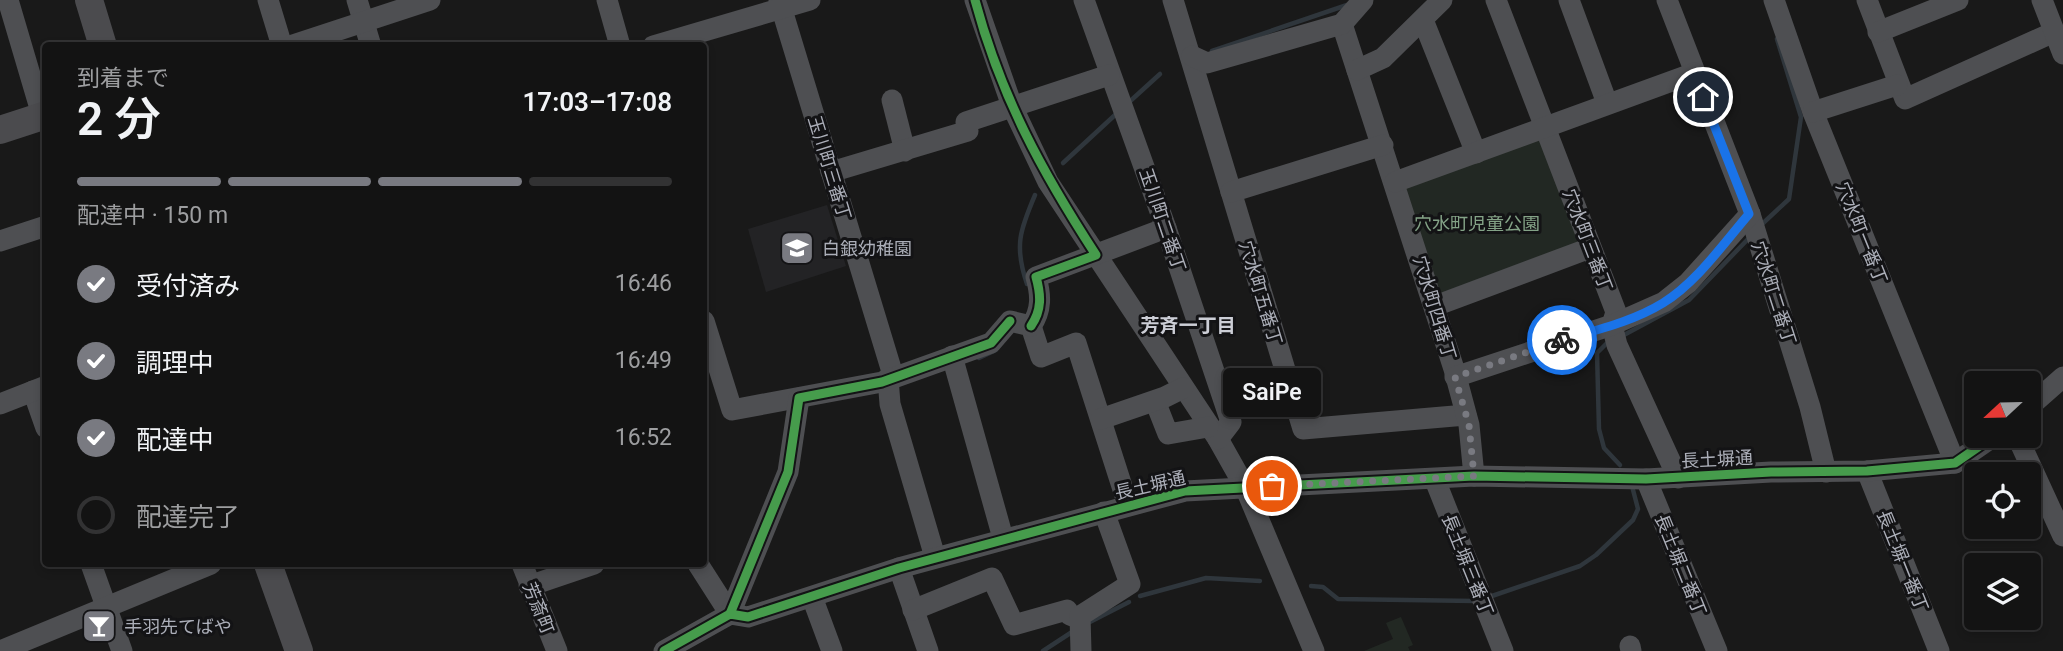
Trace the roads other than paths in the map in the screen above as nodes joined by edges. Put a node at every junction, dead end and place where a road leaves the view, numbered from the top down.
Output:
1 (8, 0) edge
2 (89, 0) edge
3 (268, 0) edge
4 (357, 0) edge
5 (429, 0) edge
6 (607, 0) edge
7 (810, 0) edge
8 (975, 0) edge
9 (1084, 0) edge
10 (1173, 0) edge
11 (1363, 0) edge
12 (1442, 0) edge
13 (1496, 0) edge
14 (1569, 0) edge
15 (1667, 0) edge
16 (1774, 0) edge
17 (1867, 0) edge
18 (2042, 0) edge
19 (1944, 3) edge
20 (780, 4) edge
21 (1423, 20) junction
22 (364, 21) junction
23 (1342, 24) junction
24 (1878, 32) junction
25 (2054, 32) junction
26 (102, 42) edge
27 (281, 42) edge
28 (302, 42) edge
29 (370, 42) edge
30 (620, 42) edge
31 (665, 42) edge
32 (2063, 54) edge
33 (1192, 56) junction
34 (1357, 70) junction
35 (1694, 73) junction
36 (1109, 75) junction
37 (1897, 85) junction
38 (892, 100) dead end
39 (1607, 103) junction
40 (1012, 106) junction
41 (42, 109) edge
42 (1813, 112) junction
43 (42, 116) edge
44 (1545, 128) junction
45 (0, 130) edge
46 (1382, 145) junction
47 (905, 151) junction
48 (1476, 153) junction
49 (831, 173) junction
50 (1395, 182) junction
51 (1231, 192) junction
52 (1749, 214) junction
53 (42, 227) edge
54 (1166, 228) junction
55 (0, 241) edge
56 (1590, 248) junction
57 (1097, 255) junction
58 (1435, 306) junction
59 (1024, 324) junction
60 (1612, 325) junction
61 (707, 331) edge
62 (952, 356) junction
63 (890, 377) junction
64 (1455, 377) junction
65 (2063, 377) edge
66 (1183, 388) junction
67 (39, 389) edge
68 (2041, 396) edge
69 (799, 398) junction
70 (1155, 401) junction
71 (0, 404) edge
72 (1466, 415) junction
73 (1101, 419) junction
74 (1213, 433) junction
75 (1977, 448) edge
76 (2023, 448) edge
77 (1955, 463) junction
78 (1867, 471) junction
79 (1826, 472) junction
80 (1474, 476) junction
81 (1678, 478) junction
82 (1646, 479) junction
83 (1435, 480) junction
84 (1245, 487) junction
85 (1128, 505) junction
86 (1104, 512) junction
87 (2063, 536) edge
88 (1003, 538) junction
89 (935, 557) junction
90 (92, 567) edge
91 (204, 567) edge
92 (269, 567) edge
93 (523, 567) edge
94 (585, 567) edge
95 (700, 567) edge
96 (899, 568) junction
97 (530, 586) junction
98 (812, 597) junction
99 (106, 608) junction
100 (913, 610) junction
101 (730, 614) junction
102 (1080, 619) junction
103 (0, 651) edge
104 (122, 651) edge
105 (299, 651) edge
106 (557, 651) edge
107 (664, 651) edge
108 (832, 651) edge
109 (928, 651) edge
110 (1081, 651) edge
111 (1314, 651) edge
112 (1503, 651) edge
113 (1717, 651) edge
114 (1940, 651) edge

1 - 41 street
2 - 26 main road
3 - 27 street
4 - 22 street
5 - 22 street
6 - 30 street
7 - 20 street
8 - 40 street
9 - 36 street, 玉川町二番丁
10 - 33 street, 穴水町五番丁
11 - 23 street
12 - 21 street
13 - 44 street, 穴水町三番丁
14 - 39 street
15 - 35 street, 穴水町二番丁
16 - 42 street, 穴水町一番丁
17 - 24 street
18 - 25 street
19 - 24 street
20 - 31 street
20 - 49 street, 玉川町三番丁
21 - 34 street
21 - 48 street
22 - 28 street
22 - 29 street
23 - 33 street
23 - 34 street, 穴水町四番丁
24 - 37 street
25 - 32 street
25 - 37 street
33 - 51 street, 穴水町五番丁
34 - 46 street, 穴水町四番丁
35 - 39 street
35 - 52 street, 穴水町二番丁
36 - 40 street
36 - 54 street, 玉川町二番丁
37 - 42 street
38 - 47 street
39 - 44 street
40 - 47 street
40 - 57 street
42 - 77 street, 穴水町一番丁
43 - 45 main road
44 - 48 street
44 - 56 street, 穴水町三番丁
46 - 50 street, 穴水町四番丁
46 - 51 street
47 - 49 street
48 - 50 street
49 - 63 street, 玉川町三番丁
50 - 58 street, 穴水町四番丁
51 - 72 street, 穴水町五番丁
52 - 60 street
52 - 79 street, 穴水町二番丁
53 - 55 street
54 - 57 street
54 - 74 street, 玉川町二番丁
56 - 58 street
56 - 60 street, 穴水町三番丁
57 - 59 street
57 - 66 street
58 - 64 street, 穴水町四番丁
59 - 62 street
59 - 73 street
60 - 64 street
60 - 81 street, 穴水町三番丁
61 - 69 street
62 - 63 street
62 - 88 street
63 - 69 street
63 - 89 street, 玉川町三番丁
64 - 72 street, 穴水町四番丁
65 - 68 street
66 - 70 street
66 - 74 street
67 - 71 street
69 - 101 street
70 - 73 street
70 - 74 street
72 - 80 street, 穴水町四番丁
73 - 85 street
74 - 84 street
75 - 77 street, 長土塀通
76 - 87 street
77 - 78 street, 長土塀通
78 - 79 street, 長土塀通
78 - 114 street, 長土塀一番丁
79 - 81 street, 長土塀通
80 - 82 street, 長土塀通
80 - 83 street, 長土塀通
81 - 82 street, 長土塀通
82 - 113 street, 長土塀二番丁
83 - 84 street, 長土塀通
83 - 112 street, 長土塀三番丁
84 - 85 street, 長土塀通
84 - 111 street
85 - 86 street, 長土塀通
86 - 88 street, 長土塀通
86 - 102 street
88 - 89 street, 長土塀通
89 - 96 street, 長土塀通
90 - 99 street
91 - 99 street
92 - 105 main road
93 - 97 street, 芳斎町
94 - 97 street
95 - 101 street
96 - 98 street, 長土塀通
96 - 100 street
97 - 106 street, 芳斎町
98 - 101 street, 長土塀通
98 - 108 street
99 - 103 street
99 - 104 street
100 - 102 street
100 - 109 street
101 - 107 street, 長土塀通
102 - 110 street

